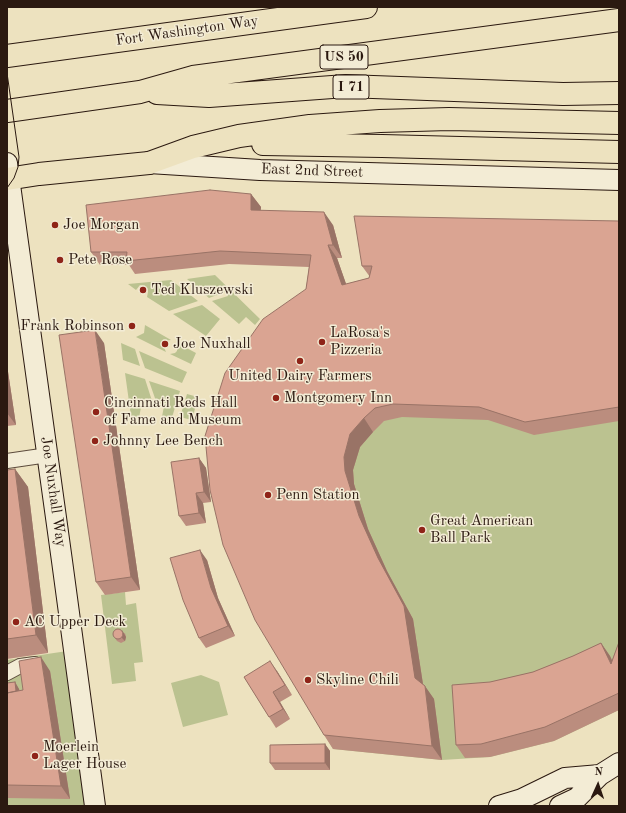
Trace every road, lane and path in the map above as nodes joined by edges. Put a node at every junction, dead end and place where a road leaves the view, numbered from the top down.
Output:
1 (366, 7) edge
2 (619, 20) edge
3 (7, 56) edge
4 (140, 92) junction
5 (619, 94) edge
6 (7, 111) edge
7 (619, 123) edge
8 (193, 147) junction
9 (619, 152) edge
10 (149, 163) junction
11 (8, 173) edge
12 (619, 180) edge
13 (48, 456) junction
14 (7, 461) edge
15 (35, 664) edge
16 (7, 673) edge
17 (619, 763) edge
18 (600, 775) junction
19 (95, 806) edge
20 (499, 806) edge
21 (560, 806) edge

1 - 3 main road, Fort Washington Way
2 - 4 main road, US 50
4 - 5 main road, I 71
4 - 6 main road, I 71
7 - 8 main road
8 - 9 main road
8 - 10 main road
10 - 11 main road, East 2nd Street
10 - 12 main road, East 2nd Street
11 - 13 main road, Joe Nuxhall Way
13 - 14 street
13 - 19 main road, Joe Nuxhall Way
15 - 16 street
17 - 18 main road
18 - 20 main road
18 - 21 main road

